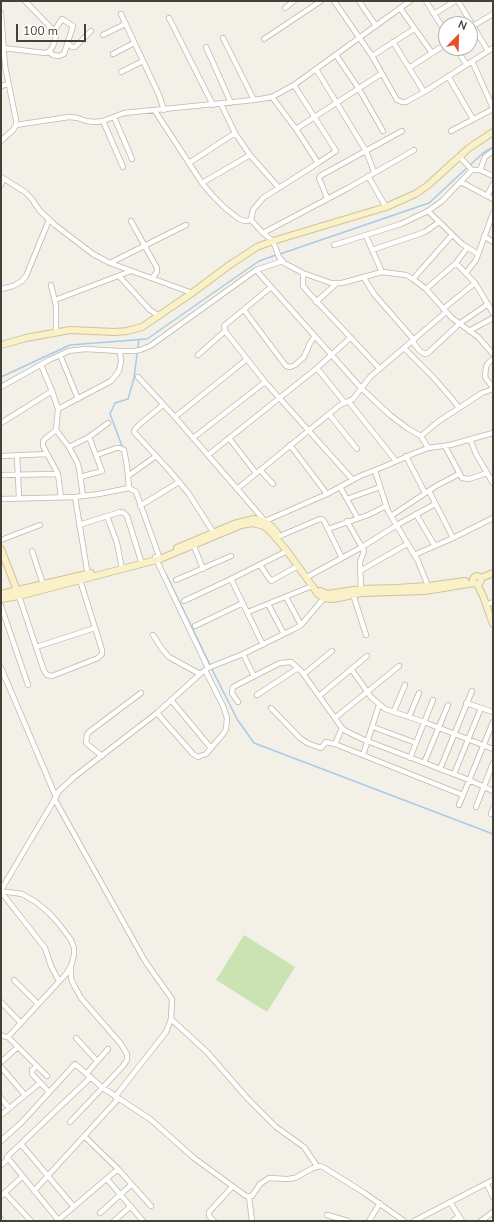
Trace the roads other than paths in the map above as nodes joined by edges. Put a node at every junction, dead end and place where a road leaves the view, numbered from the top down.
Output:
1 (25, 1) edge
2 (294, 1) edge
3 (321, 1) edge
4 (334, 1) edge
5 (359, 1) edge
6 (410, 1) edge
7 (426, 1) edge
8 (455, 1) edge
9 (458, 1) edge
10 (285, 8) dead end
11 (400, 8) junction
12 (1, 13) edge
13 (120, 14) dead end
14 (434, 14) junction
15 (493, 14) edge
16 (467, 16) edge
17 (169, 18) dead end
18 (438, 20) edge
19 (478, 23) edge
20 (125, 24) junction
21 (376, 26) junction
22 (414, 29) junction
23 (54, 31) junction
24 (91, 31) dead end
25 (103, 35) dead end
26 (478, 35) edge
27 (223, 38) dead end
28 (359, 38) junction
29 (264, 39) dead end
30 (393, 42) junction
31 (67, 43) junction
32 (134, 43) junction
33 (206, 47) dead end
34 (3, 48) junction
35 (493, 48) edge
36 (438, 49) edge
37 (49, 52) junction
38 (488, 52) junction
39 (432, 53) junction
40 (113, 54) dead end
41 (336, 55) junction
42 (372, 56) junction
43 (461, 56) edge
44 (143, 61) junction
45 (472, 61) junction
46 (466, 64) junction
47 (3, 65) edge
48 (409, 68) junction
49 (316, 69) junction
50 (121, 72) dead end
51 (381, 74) junction
52 (448, 76) junction
53 (8, 84) junction
54 (294, 85) junction
55 (1, 86) edge
56 (359, 89) junction
57 (424, 92) junction
58 (272, 97) junction
59 (491, 98) edge
60 (254, 100) junction
61 (231, 103) junction
62 (337, 103) junction
63 (220, 104) junction
64 (213, 105) junction
65 (493, 109) edge
66 (164, 110) junction
67 (155, 111) junction
68 (114, 117) junction
69 (315, 117) junction
70 (473, 119) junction
71 (103, 121) junction
72 (16, 125) junction
73 (296, 129) junction
74 (383, 131) dead end
75 (402, 131) dead end
76 (451, 131) dead end
77 (493, 132) edge
78 (235, 133) junction
79 (1, 141) edge
80 (414, 150) dead end
81 (366, 151) junction
82 (493, 151) edge
83 (250, 155) junction
84 (132, 159) dead end
85 (461, 159) junction
86 (189, 163) junction
87 (318, 163) junction
88 (123, 167) dead end
89 (472, 170) junction
90 (480, 170) junction
91 (374, 172) junction
92 (368, 176) junction
93 (493, 176) edge
94 (2, 178) edge
95 (461, 182) junction
96 (202, 183) junction
97 (493, 184) edge
98 (1, 185) edge
99 (278, 188) junction
100 (487, 196) junction
101 (327, 198) junction
102 (493, 199) edge
103 (386, 207) junction
104 (428, 211) junction
105 (493, 213) edge
106 (49, 220) junction
107 (251, 220) junction
108 (131, 221) dead end
109 (439, 222) junction
110 (186, 225) dead end
111 (263, 233) junction
112 (452, 235) junction
113 (366, 236) junction
114 (484, 236) junction
115 (274, 242) junction
116 (493, 242) edge
117 (334, 245) dead end
118 (145, 246) junction
119 (467, 248) junction
120 (372, 250) junction
121 (478, 254) junction
122 (281, 259) junction
123 (110, 263) junction
124 (456, 263) junction
125 (256, 270) junction
126 (131, 271) junction
127 (382, 272) junction
128 (303, 273) junction
129 (466, 273) junction
130 (119, 276) junction
131 (152, 278) junction
132 (364, 278) junction
133 (413, 279) junction
134 (337, 283) junction
135 (475, 283) junction
136 (51, 285) dead end
137 (271, 287) junction
138 (1, 289) edge
139 (426, 289) junction
140 (192, 294) junction
141 (55, 300) junction
142 (316, 302) junction
143 (488, 304) junction
144 (244, 310) junction
145 (445, 310) junction
146 (493, 313) edge
147 (160, 316) junction
148 (493, 318) edge
149 (459, 324) junction
150 (225, 331) junction
151 (469, 331) junction
152 (56, 332) junction
153 (315, 336) junction
154 (350, 338) junction
155 (413, 340) junction
156 (1, 345) edge
157 (404, 348) junction
158 (120, 351) junction
159 (493, 354) edge
160 (60, 355) junction
161 (198, 355) dead end
162 (332, 356) junction
163 (247, 359) junction
164 (493, 359) edge
165 (41, 365) junction
166 (317, 368) junction
167 (380, 369) junction
168 (138, 377) dead end
169 (266, 382) junction
170 (1, 387) edge
171 (361, 388) junction
172 (493, 388) edge
173 (52, 391) junction
174 (280, 398) junction
175 (78, 399) junction
176 (347, 402) junction
177 (163, 406) junction
178 (459, 408) junction
179 (58, 409) junction
180 (330, 414) junction
181 (175, 417) junction
182 (1, 423) edge
183 (108, 423) dead end
184 (309, 429) junction
185 (56, 430) junction
186 (493, 433) edge
187 (421, 436) junction
188 (89, 437) junction
189 (193, 438) junction
190 (229, 438) junction
191 (470, 439) junction
192 (290, 445) junction
193 (445, 446) junction
194 (69, 447) junction
195 (428, 448) junction
196 (358, 449) dead end
197 (47, 454) junction
198 (17, 455) junction
199 (97, 455) junction
200 (208, 455) junction
201 (1, 456) edge
202 (156, 456) junction
203 (406, 456) junction
204 (396, 461) junction
205 (375, 471) junction
206 (258, 472) junction
207 (487, 473) junction
208 (58, 474) junction
209 (459, 474) junction
210 (1, 475) edge
211 (18, 475) junction
212 (128, 476) junction
213 (80, 478) junction
214 (352, 479) junction
215 (179, 482) junction
216 (493, 483) edge
217 (273, 484) dead end
218 (340, 487) junction
219 (380, 487) junction
220 (129, 488) junction
221 (237, 489) junction
222 (427, 492) junction
223 (327, 494) junction
224 (83, 496) junction
225 (75, 497) junction
226 (19, 498) junction
227 (61, 498) junction
228 (1, 499) edge
229 (347, 499) junction
230 (435, 504) junction
231 (140, 506) junction
232 (386, 506) junction
233 (416, 514) junction
234 (107, 516) junction
235 (391, 516) junction
236 (357, 517) junction
237 (493, 518) edge
238 (347, 521) junction
239 (263, 522) junction
240 (79, 525) junction
241 (397, 525) junction
242 (40, 526) dead end
243 (328, 528) junction
244 (213, 532) junction
245 (280, 536) junction
246 (453, 538) junction
247 (1, 540) edge
248 (408, 544) junction
249 (194, 546) junction
250 (362, 546) junction
251 (434, 546) junction
252 (1, 549) edge
253 (32, 551) dead end
254 (287, 551) junction
255 (414, 555) junction
256 (231, 556) dead end
257 (158, 558) junction
258 (342, 558) junction
259 (141, 561) junction
260 (4, 562) edge
261 (260, 565) junction
262 (298, 566) junction
263 (122, 567) junction
264 (203, 569) junction
265 (360, 571) junction
266 (493, 573) edge
267 (88, 576) junction
268 (309, 576) junction
269 (231, 579) junction
270 (80, 580) junction
271 (176, 580) dead end
272 (475, 582) junction
273 (43, 584) junction
274 (312, 586) junction
275 (428, 586) junction
276 (361, 591) junction
277 (18, 593) junction
278 (1, 594) edge
279 (353, 594) junction
280 (286, 597) junction
281 (324, 598) junction
282 (1, 599) edge
283 (184, 601) dead end
284 (493, 602) edge
285 (243, 603) junction
286 (268, 604) junction
287 (486, 604) junction
288 (1, 606) edge
289 (248, 612) junction
290 (493, 624) edge
291 (301, 625) junction
292 (195, 626) dead end
293 (96, 628) junction
294 (284, 634) junction
295 (153, 635) dead end
296 (366, 635) dead end
297 (263, 645) junction
298 (36, 647) junction
299 (332, 651) dead end
300 (243, 654) junction
301 (367, 656) dead end
302 (399, 666) dead end
303 (1, 668) edge
304 (298, 668) junction
305 (206, 669) junction
306 (352, 670) junction
307 (200, 674) junction
308 (304, 674) junction
309 (254, 676) junction
310 (28, 685) dead end
311 (405, 685) dead end
312 (472, 690) dead end
313 (367, 692) junction
314 (141, 693) dead end
315 (419, 693) dead end
316 (257, 695) dead end
317 (319, 696) junction
318 (171, 700) junction
319 (433, 700) dead end
320 (238, 702) dead end
321 (466, 703) junction
322 (379, 705) junction
323 (448, 705) dead end
324 (271, 708) dead end
325 (481, 708) junction
326 (394, 712) junction
327 (493, 712) edge
328 (156, 713) junction
329 (409, 717) junction
330 (335, 718) junction
331 (424, 722) junction
332 (493, 722) edge
333 (373, 727) junction
334 (342, 728) junction
335 (438, 728) junction
336 (454, 734) junction
337 (468, 740) junction
338 (368, 741) junction
339 (335, 744) junction
340 (416, 744) junction
341 (483, 746) junction
342 (211, 748) junction
343 (493, 749) edge
344 (363, 755) junction
345 (102, 756) junction
346 (410, 758) junction
347 (424, 763) junction
348 (493, 763) edge
349 (440, 768) junction
350 (454, 774) junction
351 (469, 780) junction
352 (484, 787) junction
353 (493, 791) edge
354 (463, 795) junction
355 (56, 797) junction
356 (459, 805) dead end
357 (476, 807) dead end
358 (493, 808) edge
359 (491, 814) dead end
360 (1, 891) edge
361 (71, 966) junction
362 (14, 980) dead end
363 (59, 981) junction
364 (1, 1002) edge
365 (38, 1004) junction
366 (171, 1019) junction
367 (21, 1023) junction
368 (1, 1035) edge
369 (8, 1036) junction
370 (76, 1038) dead end
371 (18, 1047) junction
372 (108, 1049) dead end
373 (97, 1061) junction
374 (1, 1062) edge
375 (37, 1066) junction
376 (1, 1067) edge
377 (87, 1074) junction
378 (47, 1076) dead end
379 (91, 1078) junction
380 (40, 1083) junction
381 (103, 1088) junction
382 (49, 1092) junction
383 (25, 1095) junction
384 (1, 1098) edge
385 (116, 1098) junction
386 (9, 1108) junction
387 (1, 1115) edge
388 (70, 1122) dead end
389 (84, 1136) junction
390 (1, 1141) edge
391 (21, 1144) junction
392 (8, 1159) junction
393 (1, 1165) edge
394 (317, 1166) junction
395 (118, 1169) junction
396 (48, 1176) junction
397 (22, 1177) junction
398 (107, 1179) junction
399 (493, 1180) edge
400 (487, 1184) junction
401 (131, 1185) junction
402 (232, 1187) junction
403 (34, 1191) junction
404 (3, 1194) edge
405 (121, 1194) junction
406 (493, 1196) edge
407 (249, 1197) junction
408 (450, 1202) junction
409 (380, 1203) junction
410 (131, 1206) junction
411 (151, 1206) dead end
412 (74, 1207) junction
413 (493, 1212) edge
414 (100, 1213) dead end
415 (326, 1215) dead end
416 (461, 1219) edge
417 (31, 1221) edge
418 (58, 1221) edge
419 (114, 1221) edge
420 (143, 1221) edge
421 (214, 1221) edge
422 (252, 1221) edge
423 (348, 1221) edge
424 (368, 1221) edge
425 (404, 1221) edge
426 (414, 1221) edge
427 (454, 1221) edge
428 (480, 1221) edge

1 - 23 street
2 - 10 street
3 - 29 street
4 - 28 street
5 - 21 street
6 - 11 street
7 - 14 street
8 - 14 street
9 - 16 street
11 - 21 street
11 - 22 street
12 - 34 street
13 - 20 street
14 - 18 street
15 - 19 street
17 - 64 street
20 - 25 street
20 - 32 street
21 - 28 street
22 - 30 street
22 - 39 street
23 - 31 street
23 - 37 street
24 - 31 street
26 - 38 street
27 - 60 street
28 - 41 street
28 - 42 street
30 - 42 street
30 - 48 street
31 - 37 street
32 - 40 street
32 - 44 street
33 - 61 street
34 - 37 street
34 - 47 street
35 - 38 street
36 - 39 street
38 - 45 street
39 - 48 street
41 - 49 street
41 - 56 street
42 - 51 street
43 - 46 street
44 - 50 street
44 - 66 street
45 - 46 street
45 - 59 street
46 - 52 street
47 - 53 street
48 - 57 street
49 - 54 street
49 - 62 street
51 - 56 street
51 - 57 street
52 - 57 street
52 - 70 street
53 - 55 street
53 - 72 street
54 - 58 street
54 - 69 street
56 - 62 street
56 - 74 street
58 - 60 street
58 - 73 street
59 - 65 street
60 - 61 street
61 - 63 street
62 - 69 street
62 - 81 street
63 - 64 street
63 - 78 street
64 - 66 street
65 - 70 street
66 - 67 street
67 - 68 street
67 - 86 street
68 - 71 street
68 - 84 street
69 - 73 street
69 - 87 street
70 - 76 street
71 - 72 street
71 - 88 street
72 - 79 street
73 - 87 street
75 - 81 street
77 - 85 street
78 - 83 street
78 - 86 street
80 - 91 street
81 - 91 street
81 - 101 street
82 - 90 street
83 - 96 street
83 - 99 street
85 - 89 street
85 - 103 street
86 - 96 street
87 - 99 street
89 - 90 street
89 - 95 street
90 - 93 street
91 - 92 street
92 - 101 street
92 - 103 street
94 - 98 street
94 - 106 street
95 - 100 street
95 - 104 street
96 - 107 street
97 - 100 street
99 - 107 street
100 - 102 street
101 - 111 street
103 - 115 street
104 - 109 street
104 - 113 street
105 - 114 street
106 - 123 street
106 - 138 street
107 - 111 street
108 - 118 street
109 - 112 street
109 - 120 street
110 - 118 street
111 - 115 street
112 - 119 street
112 - 133 street
113 - 117 street
113 - 120 street
114 - 116 street
114 - 121 street
115 - 122 street
115 - 140 street
118 - 123 street
118 - 131 street
119 - 121 street
119 - 124 street
120 - 127 street
121 - 129 street
122 - 125 street
122 - 128 street
123 - 126 street
124 - 129 street
124 - 139 street
125 - 137 street
125 - 158 street
126 - 130 street
126 - 131 street
127 - 132 street
127 - 133 street
128 - 134 street
128 - 142 street
129 - 135 street
130 - 141 street
130 - 147 street
131 - 140 street
132 - 134 street
132 - 155 street
133 - 139 street
134 - 142 street
135 - 143 street
135 - 145 street
136 - 141 street
137 - 144 street
137 - 153 street
139 - 145 street
140 - 147 street
141 - 152 street
142 - 154 street
143 - 146 street
143 - 149 street
144 - 150 street
144 - 153 street
145 - 149 street
145 - 155 street
147 - 152 street
148 - 151 street
149 - 151 street
149 - 155 street
150 - 161 street
150 - 163 street
151 - 159 street
152 - 156 street
153 - 162 street
154 - 162 street
154 - 167 street
155 - 157 street
157 - 167 street
157 - 178 street
158 - 160 street
158 - 175 street
160 - 165 street
160 - 175 street
162 - 166 street
162 - 171 street
163 - 169 street
163 - 181 street
164 - 172 street
165 - 170 street
165 - 173 street
166 - 174 street
166 - 176 street
167 - 171 street
168 - 177 street
169 - 174 street
169 - 189 street
171 - 176 street
171 - 187 street
172 - 178 street
173 - 179 street
173 - 182 street
174 - 184 street
174 - 190 street
175 - 179 street
176 - 180 street
176 - 204 street
177 - 181 street
177 - 202 street
178 - 187 street
179 - 185 street
180 - 184 street
180 - 196 street
181 - 189 street
183 - 188 street
184 - 192 street
184 - 214 street
185 - 194 street
185 - 197 street
186 - 191 street
187 - 195 street
188 - 194 street
188 - 199 street
189 - 200 street
190 - 200 street
190 - 206 street
191 - 193 street
191 - 207 street
192 - 206 street
192 - 223 street
193 - 195 street
193 - 209 street
194 - 213 street
195 - 203 street
197 - 198 street
197 - 208 street
198 - 201 street
198 - 211 street
199 - 212 street
199 - 213 street
200 - 221 street
202 - 212 street
202 - 215 street
203 - 204 street
203 - 222 street
204 - 205 street
205 - 214 street
205 - 219 street
206 - 217 street
206 - 221 street
207 - 209 street
207 - 216 street
208 - 211 street
208 - 227 street
209 - 222 street
210 - 211 street
211 - 226 street
212 - 220 street
213 - 224 street
214 - 218 street
215 - 231 street
215 - 244 street
218 - 223 street
218 - 229 street
219 - 229 street
219 - 232 street
220 - 224 street
220 - 231 street
221 - 239 street
222 - 230 street
222 - 235 street
223 - 239 street
224 - 225 street
225 - 227 street
225 - 240 street
226 - 227 street
226 - 228 street
229 - 236 street
230 - 233 street
230 - 246 street
231 - 257 street
232 - 235 street
232 - 236 street
233 - 241 street
233 - 251 street
234 - 240 street
234 - 259 street
234 - 263 street
235 - 241 street
236 - 238 street
237 - 246 street
238 - 243 street
238 - 250 street
239 - 244 street
239 - 245 street
239 - 249 street
239 - 254 street
240 - 267 street
241 - 248 street
241 - 250 street
242 - 247 street
243 - 245 street
243 - 258 street
244 - 257 street
245 - 268 street
246 - 251 street
248 - 255 street
248 - 265 street
249 - 257 street
249 - 264 street
250 - 258 street
250 - 265 street
251 - 255 street
252 - 260 street
253 - 273 street
254 - 261 street
254 - 262 street
255 - 275 street
256 - 264 street
257 - 259 street
257 - 263 street
257 - 305 street
258 - 268 street
259 - 263 street
260 - 277 street
261 - 262 street
261 - 269 street
262 - 274 street
263 - 267 street
264 - 271 street
265 - 276 street
266 - 272 street
267 - 270 street
267 - 273 street
268 - 276 street
269 - 283 street
269 - 285 street
270 - 277 street
270 - 293 street
272 - 275 street
272 - 276 street
272 - 287 street
273 - 277 street
274 - 280 street
274 - 281 street
275 - 276 street
276 - 279 street
277 - 278 street
277 - 282 street
277 - 298 street
279 - 281 street
279 - 296 street
280 - 286 street
280 - 291 street
281 - 291 street
284 - 287 street
285 - 289 street
285 - 292 street
286 - 289 street
286 - 294 street
287 - 290 street
288 - 310 street
289 - 297 street
291 - 294 street
293 - 298 street
293 - 298 street
294 - 297 street
295 - 307 street
297 - 300 street
299 - 308 street
300 - 305 street
300 - 309 street
301 - 306 street
302 - 313 street
303 - 355 street
304 - 308 street
304 - 309 street
304 - 316 street
305 - 307 street
305 - 342 street
306 - 313 street
306 - 317 street
307 - 318 street
308 - 317 street
309 - 320 street
311 - 326 street
312 - 321 street
313 - 322 street
313 - 330 street
314 - 345 street
315 - 329 street
317 - 330 street
318 - 328 street
318 - 342 street
319 - 331 street
321 - 325 street
321 - 336 street
322 - 326 street
322 - 333 street
323 - 335 street
324 - 339 street
325 - 327 street
325 - 337 street
326 - 329 street
328 - 342 street
328 - 345 street
329 - 331 street
330 - 334 street
331 - 335 street
331 - 340 street
332 - 341 street
333 - 338 street
333 - 340 street
334 - 338 street
334 - 339 street
335 - 336 street
335 - 347 street
336 - 337 street
336 - 349 street
337 - 341 street
337 - 350 street
338 - 344 street
338 - 346 street
339 - 344 street
340 - 346 street
341 - 343 street
341 - 351 street
344 - 354 street
345 - 355 street
346 - 347 street
347 - 349 street
348 - 352 street
349 - 350 street
350 - 351 street
351 - 352 street
351 - 354 street
352 - 353 street
352 - 357 street
354 - 356 street
355 - 360 street
355 - 366 street
358 - 359 street
360 - 361 street
360 - 363 street
361 - 363 street
361 - 381 street
362 - 365 street
363 - 365 street
364 - 367 street
365 - 367 street
366 - 385 street
366 - 394 street
367 - 369 street
368 - 369 street
369 - 371 street
370 - 373 street
371 - 374 street
371 - 375 street
372 - 373 street
373 - 377 street
375 - 378 street
375 - 380 street
376 - 383 street
377 - 379 street
377 - 382 street
379 - 381 street
379 - 391 street
380 - 382 street
380 - 383 street
381 - 385 street
381 - 388 street
382 - 390 street
383 - 386 street
384 - 386 street
385 - 389 street
385 - 402 street
386 - 387 street
389 - 395 street
389 - 396 street
391 - 392 street
391 - 396 street
392 - 393 street
392 - 397 street
394 - 407 street
394 - 409 street
395 - 398 street
395 - 401 street
396 - 403 street
396 - 412 street
397 - 403 street
397 - 404 street
398 - 405 street
398 - 412 street
399 - 400 street
400 - 406 street
400 - 408 street
401 - 405 street
401 - 411 street
402 - 407 street
402 - 421 street
403 - 418 street
404 - 417 street
405 - 410 street
405 - 414 street
407 - 422 street
408 - 416 street
408 - 426 street
409 - 424 street
409 - 425 street
410 - 419 street
410 - 420 street
412 - 418 street
413 - 428 street
415 - 423 street
416 - 427 street

